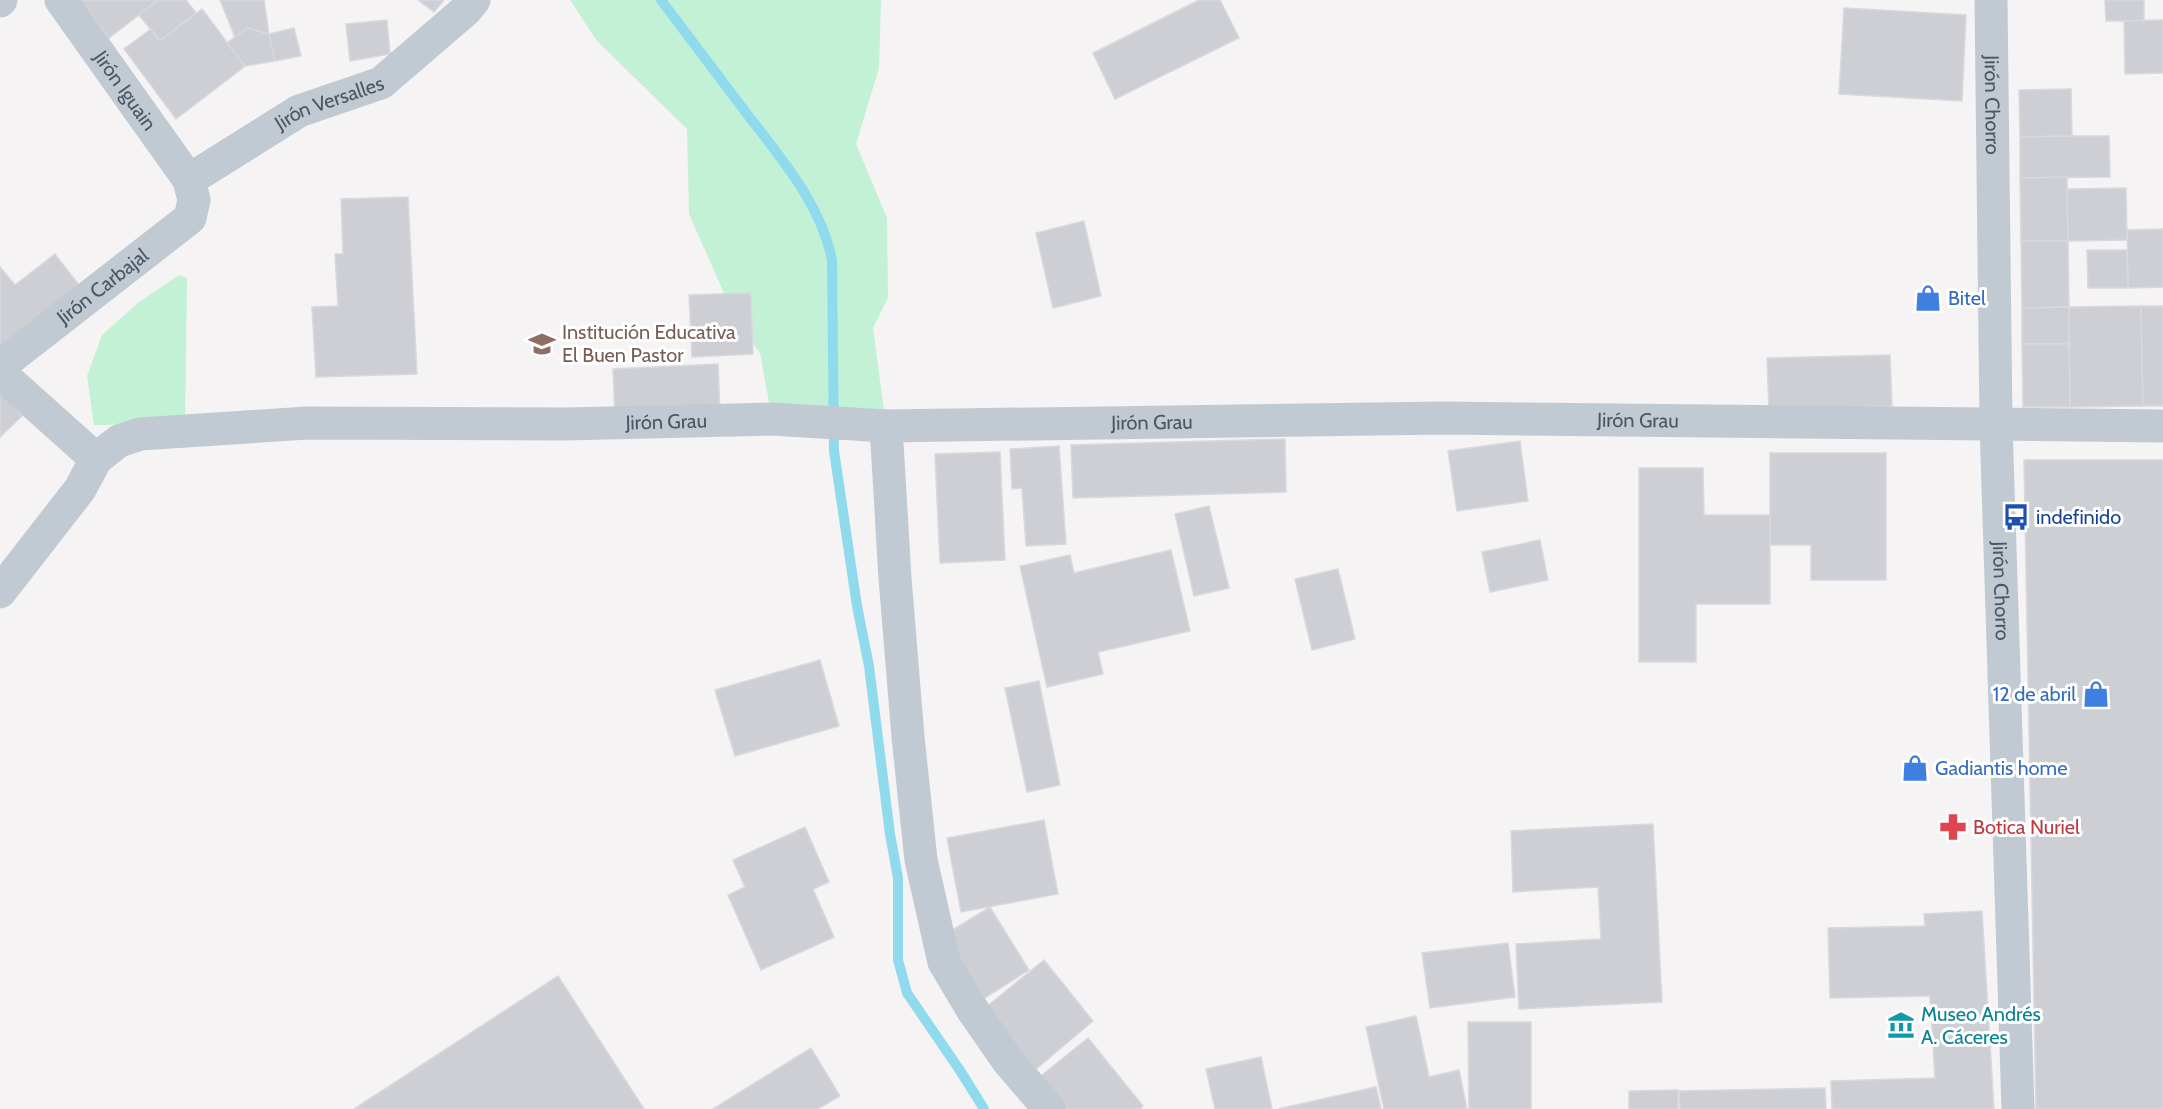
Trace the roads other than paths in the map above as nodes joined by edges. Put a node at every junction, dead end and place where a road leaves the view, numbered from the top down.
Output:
1 (61, 0) edge
2 (474, 0) edge
3 (1991, 0) edge
4 (192, 190) junction
5 (0, 366) edge
6 (0, 373) edge
7 (1996, 424) junction
8 (886, 426) junction
9 (2163, 426) edge
10 (96, 459) junction
11 (0, 592) edge
12 (1049, 1109) edge
13 (2018, 1109) edge

1 - 4 street, Jirón Iguain
2 - 4 street, Jirón Versalles
3 - 7 street, Jirón Chorro
4 - 5 street, Jirón Carbajal
6 - 10 street
7 - 8 street, Jirón Grau
7 - 9 street, Jirón Grau
7 - 13 street, Jirón Chorro
8 - 10 street, Jirón Grau
8 - 12 street
10 - 11 street

